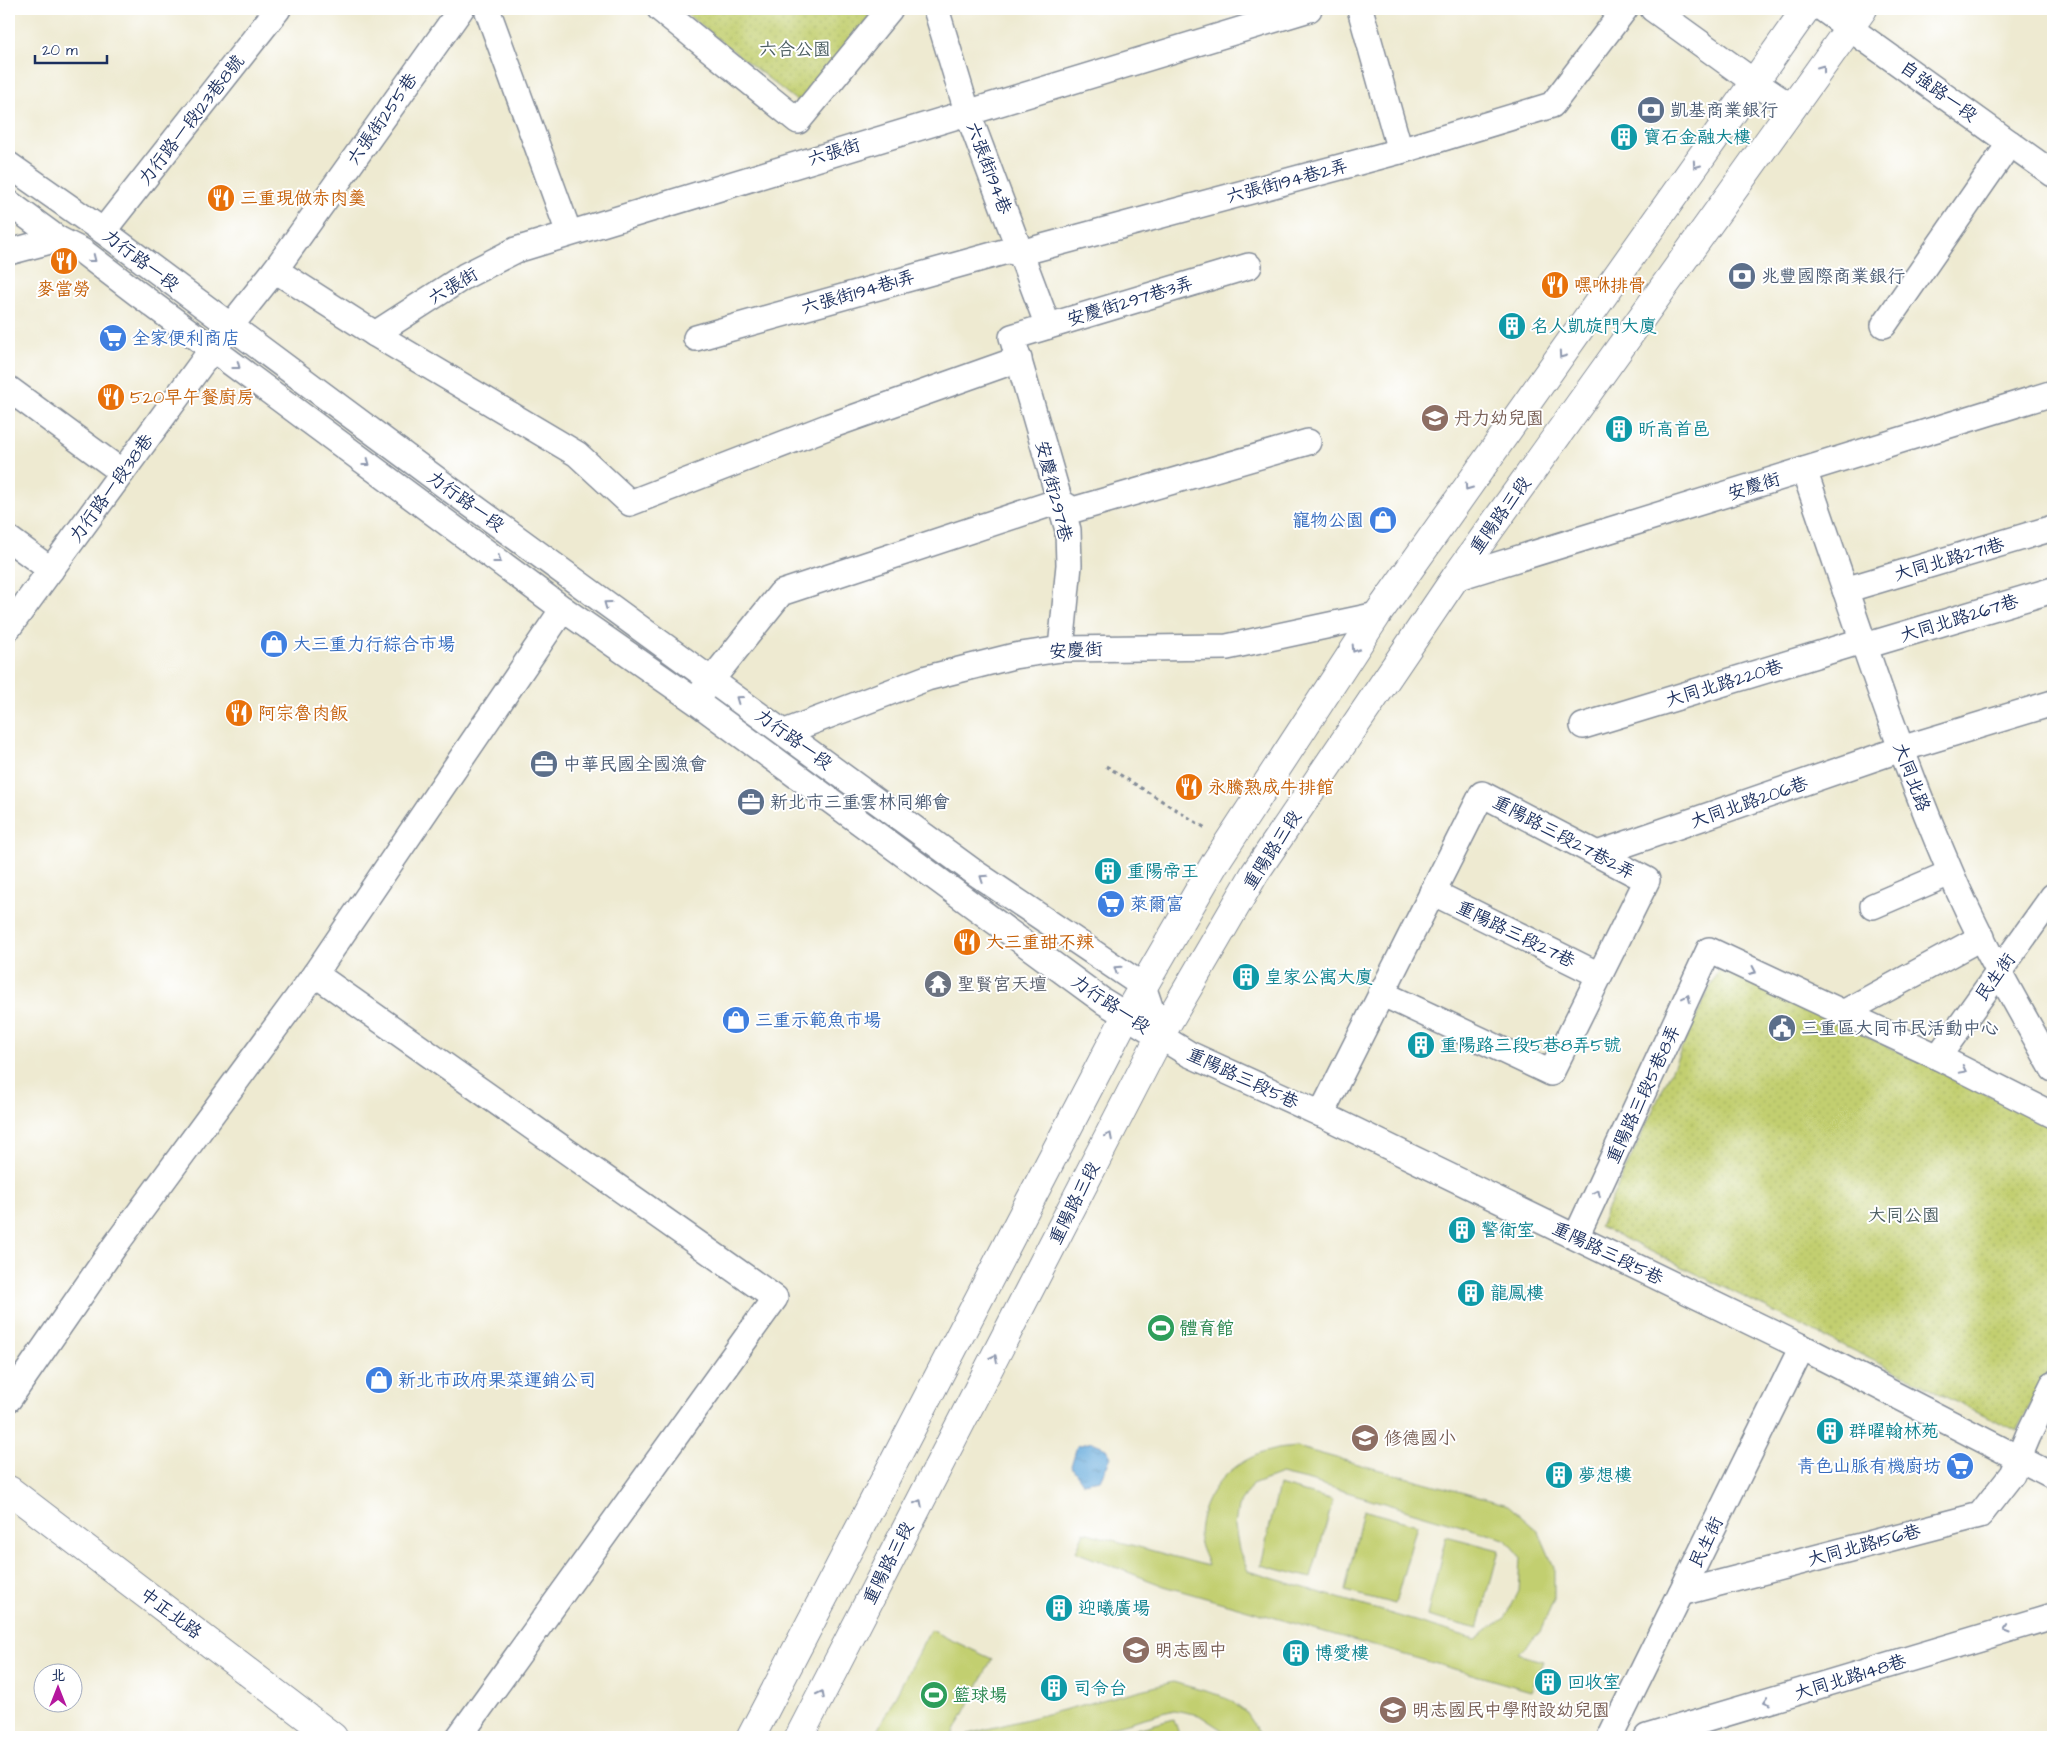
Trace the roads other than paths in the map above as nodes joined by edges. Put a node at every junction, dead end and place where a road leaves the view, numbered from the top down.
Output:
1 (278, 9) edge
2 (461, 9) edge
3 (487, 9) edge
4 (660, 9) edge
5 (936, 9) edge
6 (1309, 9) edge
7 (1360, 9) edge
8 (1625, 9) edge
9 (1653, 9) edge
10 (1806, 9) edge
11 (1823, 9) edge
12 (891, 10) edge
13 (1857, 18) edge
14 (1754, 82) junction
15 (1793, 108) junction
16 (967, 111) junction
17 (2010, 142) junction
18 (1400, 151) junction
19 (9, 165) edge
20 (2053, 174) edge
21 (9, 203) edge
22 (103, 231) junction
23 (569, 233) junction
24 (58, 239) junction
25 (9, 252) edge
26 (1020, 253) junction
27 (1249, 266) dead end
28 (275, 270) junction
29 (1884, 325) dead end
30 (1048, 326) junction
31 (230, 327) junction
32 (375, 334) junction
33 (696, 338) dead end
34 (213, 348) junction
35 (1016, 348) junction
36 (9, 389) edge
37 (2053, 393) edge
38 (1308, 442) dead end
39 (1804, 470) junction
40 (122, 472) junction
41 (1059, 501) junction
42 (2053, 528) edge
43 (9, 539) edge
44 (51, 570) junction
45 (1455, 578) junction
46 (1845, 590) junction
47 (2053, 590) edge
48 (563, 609) junction
49 (1377, 615) junction
50 (9, 627) edge
51 (1864, 643) junction
52 (1060, 649) junction
53 (712, 680) junction
54 (695, 701) junction
55 (2053, 703) edge
56 (1583, 726) dead end
57 (784, 732) junction
58 (1901, 749) junction
59 (1597, 854) junction
60 (1950, 873) junction
61 (1432, 892) junction
62 (2053, 896) edge
63 (1873, 906) dead end
64 (2042, 923) edge
65 (1982, 937) junction
66 (1999, 972) junction
67 (315, 974) junction
68 (1599, 975) junction
69 (1143, 986) junction
70 (1382, 993) junction
71 (1843, 1013) junction
72 (1126, 1016) junction
73 (1160, 1036) junction
74 (1938, 1057) junction
75 (2053, 1069) edge
76 (1321, 1114) junction
77 (2053, 1115) edge
78 (1576, 1237) junction
79 (1802, 1347) junction
80 (2053, 1384) edge
81 (9, 1399) edge
82 (2019, 1458) junction
83 (2053, 1476) edge
84 (9, 1490) edge
85 (1681, 1593) junction
86 (2053, 1616) edge
87 (333, 1737) edge
88 (459, 1737) edge
89 (750, 1737) edge
90 (799, 1737) edge
91 (1610, 1737) edge
92 (1647, 1737) edge

1 - 22 street, 力行路一段123巷8號
2 - 28 street, 六張街255巷
3 - 23 street
4 - 12 street
5 - 16 street, 六張街194巷
6 - 16 street, 六張街
7 - 18 street
8 - 18 street, 六張街194巷2弄
9 - 14 street
10 - 14 main road
11 - 13 street, 自強路一段
15 -> 13 main road, 重陽路三段
13 - 17 street, 自強路一段
14 - 15 street
14 -> 49 main road
15 - 45 main road, 重陽路三段
16 - 23 street, 六張街
16 - 26 street, 六張街194巷
17 - 20 street, 自強路一段
17 - 29 street
18 - 26 street, 六張街194巷2弄
19 - 22 street, 力行路一段
21 - 24 street, 力行路一段
22 - 31 street, 力行路一段
23 - 32 street, 六張街
24 - 25 street
24 -> 34 street, 力行路一段
26 - 30 street, 六張街194巷
26 - 33 street, 六張街194巷1弄
27 - 30 street, 安慶街297巷3弄
28 - 31 street, 六張街255巷
28 - 32 street
30 - 35 street, 安慶街297巷3弄
31 - 34 street, 六張街255巷
53 -> 31 street, 力行路一段
32 - 35 street, 安慶街297巷3弄
34 - 40 street, 力行路一段38巷
34 -> 48 street, 力行路一段
35 - 41 street, 安慶街297巷
36 - 40 street
37 - 39 street, 安慶街
38 - 41 street
39 - 45 street, 安慶街
39 - 46 street, 大同北路
40 - 44 street, 力行路一段38巷
41 - 52 street, 安慶街297巷
41 - 53 street
42 - 46 street, 大同北路271巷
43 - 44 street
44 - 50 street, 力行路一段38巷
45 - 73 main road, 重陽路三段
46 - 51 street, 大同北路
47 - 51 street, 大同北路267巷
48 - 54 street, 力行路一段
48 - 67 street
49 - 52 street, 安慶街
49 -> 69 main road
51 - 56 street, 大同北路220巷
51 - 58 street, 大同北路
52 - 57 street, 安慶街
53 - 54 street
57 -> 53 street, 力行路一段
54 - 72 street, 力行路一段
55 - 58 street, 大同北路206巷
69 -> 57 street, 力行路一段
58 - 59 street, 大同北路206巷
58 - 60 street, 大同北路
59 - 61 street, 重陽路三段27巷2弄
59 - 68 street, 重陽路三段27巷2弄
60 - 63 street
60 - 65 street, 大同北路
61 - 68 street, 重陽路三段27巷
61 - 70 street
62 - 64 street, 民生街
64 - 66 street, 民生街
65 - 66 street, 大同北路
65 - 71 street
66 - 74 street, 民生街
66 - 75 street, 大同北路
67 - 81 street
67 - 88 street
68 - 70 street
69 - 72 main road
69 - 73 street, 力行路一段
70 - 76 street
71 - 74 street
78 -> 71 street, 重陽路三段5巷8弄
72 - 73 street, 力行路一段
72 - 89 main road
73 - 76 street, 重陽路三段5巷
90 -> 73 main road, 重陽路三段
74 -> 77 street
76 - 78 street, 重陽路三段5巷
78 - 79 street, 重陽路三段5巷
79 - 82 street, 重陽路三段5巷
79 - 85 street, 民生街
80 - 82 street, 大同北路156巷
82 - 83 street, 重陽路三段5巷
82 - 85 street, 大同北路156巷
84 - 87 main road, 中正北路
85 - 91 street, 民生街
86 -> 92 street, 大同北路148巷

